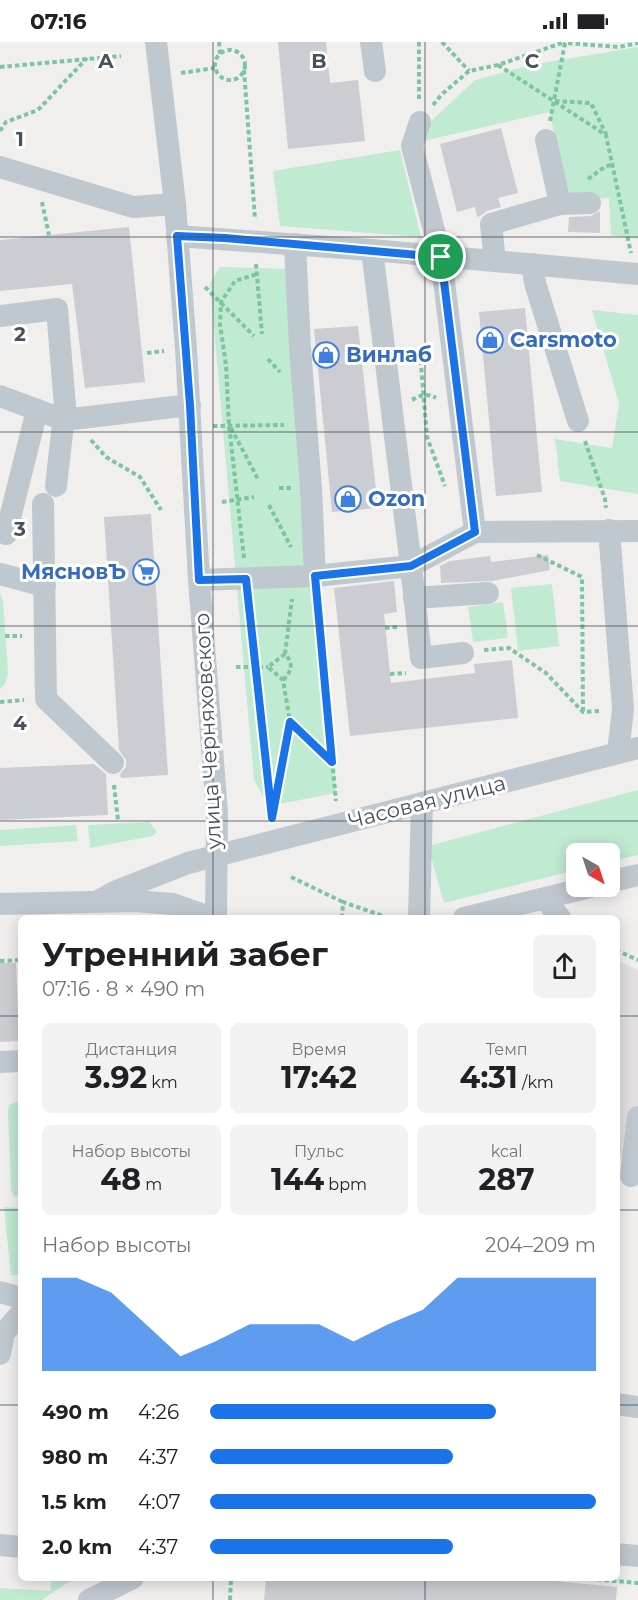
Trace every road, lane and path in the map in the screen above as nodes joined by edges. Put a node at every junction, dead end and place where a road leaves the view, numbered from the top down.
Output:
1 (156, 42) edge
2 (219, 42) edge
3 (371, 42) edge
4 (419, 42) edge
5 (442, 42) edge
6 (565, 43) edge
7 (597, 43) edge
8 (638, 44) edge
9 (220, 54) junction
10 (121, 56) dead end
11 (88, 58) junction
12 (498, 65) junction
13 (0, 67) edge
14 (215, 68) junction
15 (244, 70) junction
16 (375, 71) dead end
17 (469, 71) junction
18 (177, 74) dead end
19 (554, 101) junction
20 (420, 122) junction
21 (0, 131) edge
22 (606, 135) junction
23 (546, 140) joint
24 (0, 167) edge
25 (36, 178) junction
26 (590, 203) dead end
27 (175, 204) junction
28 (560, 204) junction
29 (255, 229) dead end
30 (49, 235) dead end
31 (177, 236) junction
32 (294, 244) junction
33 (372, 250) junction
34 (255, 257) dead end
35 (441, 257) junction
36 (495, 261) junction
37 (532, 264) junction
38 (257, 274) junction
39 (636, 274) edge
40 (200, 283) dead end
41 (221, 302) junction
42 (0, 316) edge
43 (262, 334) dead end
44 (254, 336) dead end
45 (420, 353) dead end
46 (0, 396) edge
47 (424, 396) junction
48 (190, 405) junction
49 (37, 410) junction
50 (460, 410) junction
51 (392, 414) junction
52 (64, 420) junction
53 (578, 421) joint
54 (229, 425) junction
55 (306, 425) junction
56 (213, 426) dead end
57 (259, 481) dead end
58 (446, 490) dead end
59 (254, 497) dead end
60 (237, 499) junction
61 (222, 502) dead end
62 (160, 510) dead end
63 (609, 530) junction
64 (638, 531) edge
65 (475, 532) junction
66 (6, 534) dead end
67 (530, 552) dead end
68 (411, 566) junction
69 (0, 574) edge
70 (304, 577) junction
71 (246, 579) junction
72 (199, 580) junction
73 (45, 586) junction
74 (489, 593) dead end
75 (414, 598) junction
76 (463, 652) joint
77 (285, 654) junction
78 (236, 667) dead end
79 (256, 667) junction
80 (268, 667) junction
81 (283, 680) junction
82 (623, 709) junction
83 (583, 712) junction
84 (290, 722) junction
85 (628, 751) edge
86 (332, 762) junction
87 (113, 770) joint
88 (336, 801) dead end
89 (422, 803) junction
90 (118, 820) dead end
91 (216, 856) junction
92 (638, 874) edge
93 (291, 877) dead end
94 (620, 879) edge
95 (566, 894) edge
96 (546, 900) junction
97 (344, 902) junction
98 (0, 904) edge
99 (102, 909) edge
100 (204, 915) edge
101 (216, 915) edge
102 (342, 915) edge
103 (381, 915) edge
104 (419, 915) edge
105 (478, 915) edge
106 (558, 915) edge
107 (620, 952) edge
108 (18, 960) edge
109 (638, 960) edge
110 (0, 961) edge
111 (18, 1061) edge
112 (0, 1062) edge
113 (638, 1117) edge
114 (628, 1176) edge
115 (0, 1292) edge
116 (18, 1297) edge
117 (18, 1318) edge
118 (0, 1354) edge
119 (620, 1405) edge
120 (638, 1407) edge
121 (0, 1545) edge
122 (18, 1546) edge
123 (620, 1554) edge
124 (638, 1556) edge
125 (127, 1581) edge
126 (231, 1581) edge
127 (616, 1581) edge
128 (638, 1583) edge
129 (89, 1600) edge
130 (230, 1600) edge

1 - 27 street, улица Черняховского
2 - 9 path
3 - 16 street
4 - 20 path
5 - 17 path
6 - 7 path
6 - 12 path
6 - 19 path
7 - 8 path
9 - 14 path
9 - 15 path
10 - 11 path
11 - 13 path
11 - 21 path
12 - 17 path
12 - 19 path
14 - 15 path
14 - 18 path
15 - 29 path
17 - 20 path
19 - 22 path
19 - 22 path
19 - 23 path
20 - 35 street
22 - 39 path
23 - 28 street
24 - 25 street
25 - 27 street
25 - 30 path
26 - 28 street
27 - 31 street, улица Черняховского
28 - 36 street
31 - 32 street
31 - 48 street, улица Черняховского
32 - 33 street
32 - 55 street
33 - 35 street
33 - 51 street
34 - 38 path
35 - 36 street
35 - 50 street
36 - 37 street
37 - 39 street
37 - 53 street
38 - 41 path
38 - 43 path
40 - 41 path
41 - 44 path
41 - 54 path
42 - 52 street
45 - 47 path
46 - 49 street
47 - 50 path
47 - 51 path
47 - 58 path
48 - 52 street
48 - 72 street, улица Черняховского
49 - 52 street
49 - 66 street
50 - 65 street
51 - 68 street
52 - 62 path
52 - 73 street
53 - 63 path
54 - 55 path
54 - 56 path
54 - 57 path
54 - 60 path
55 - 70 street
59 - 60 path
60 - 61 path
60 - 71 path
63 - 64 street
63 - 65 street
63 - 82 street
65 - 68 street
67 - 83 path
68 - 70 street
68 - 75 street
69 - 73 street
70 - 71 street
70 - 77 path
70 - 86 path
71 - 72 street
71 - 79 path
72 - 91 street, улица Черняховского
73 - 87 street
74 - 75 street
75 - 76 street
76 - 83 path
77 - 80 path
77 - 81 path
78 - 79 path
79 - 80 path
79 - 84 path
80 - 81 path
81 - 84 path
82 - 83 path
82 - 85 street
84 - 86 path
85 - 89 street, Часовая улица
86 - 88 path
87 - 90 path
89 - 91 street, Часовая улица
89 - 104 street
91 - 99 street, Часовая улица
91 - 101 street, улица Черняховского
92 - 94 street
93 - 97 path
95 - 96 street
96 - 105 street
96 - 106 street
97 - 102 path
97 - 103 path
98 - 99 street
99 - 100 street
107 - 109 path
108 - 110 path
111 - 112 street
113 - 114 street
115 - 116 street
117 - 118 street
119 - 120 street
121 - 122 street
123 - 124 street
125 - 129 street
126 - 130 path
127 - 128 path

